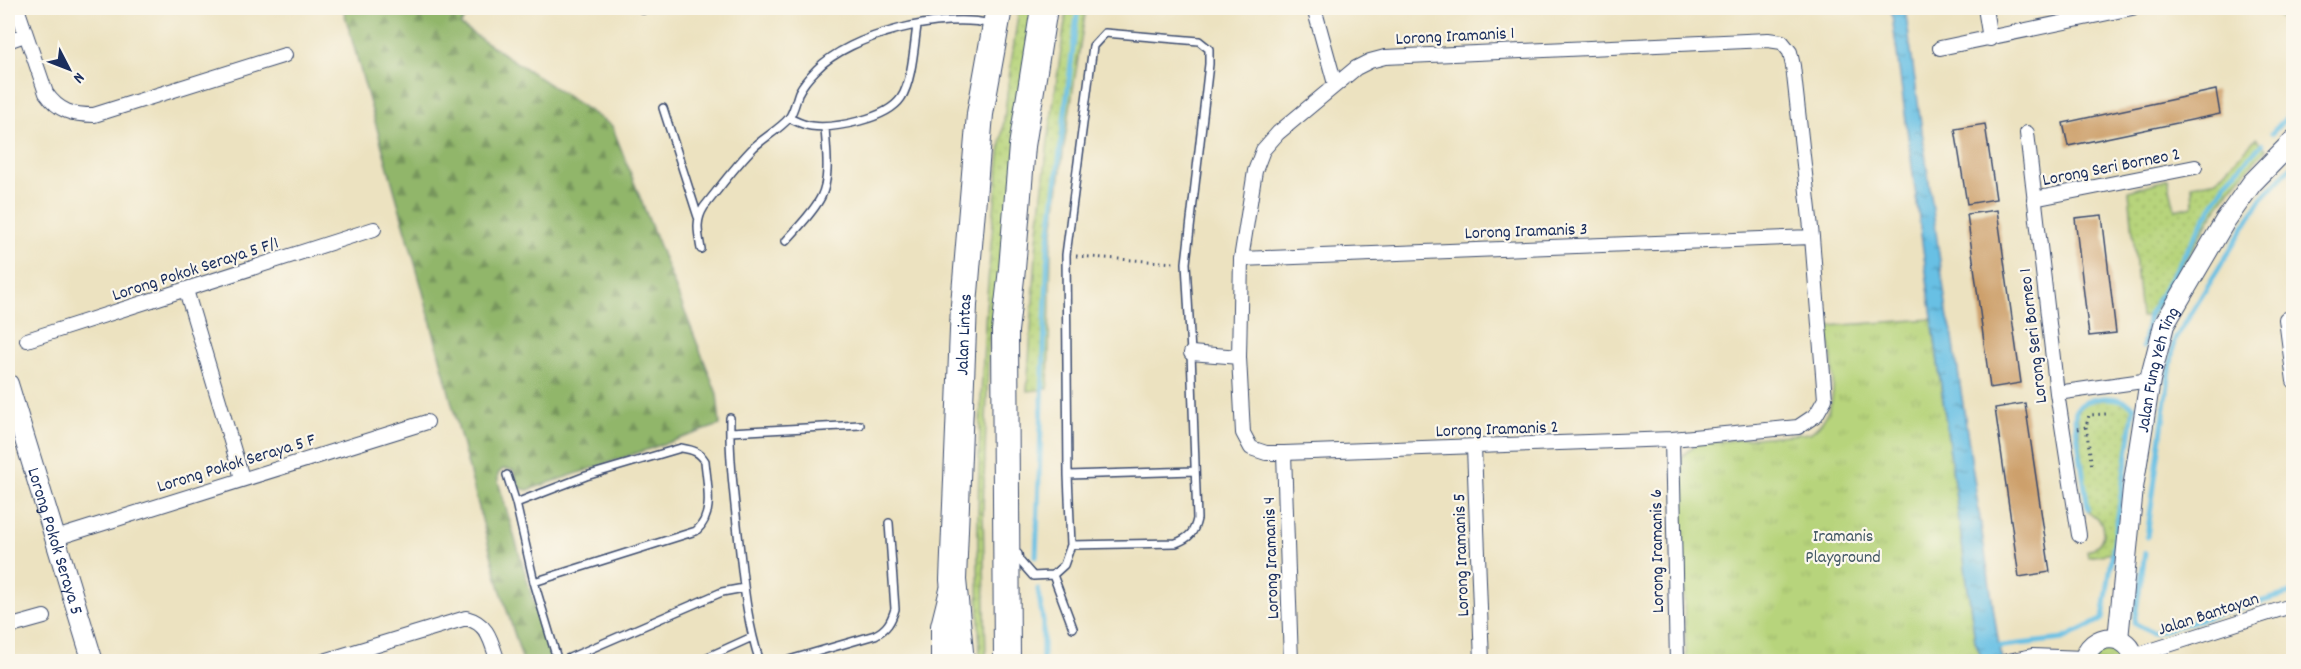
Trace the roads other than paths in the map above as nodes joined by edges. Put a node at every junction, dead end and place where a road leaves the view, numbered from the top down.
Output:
1 (17, 8) edge
2 (1044, 8) edge
3 (1314, 8) edge
4 (1985, 8) edge
5 (2131, 8) edge
6 (998, 16) edge
7 (917, 26) junction
8 (25, 35) junction
9 (1990, 39) junction
10 (8, 41) edge
11 (1940, 48) dead end
12 (285, 55) dead end
13 (1335, 84) junction
14 (663, 108) dead end
15 (789, 118) junction
16 (825, 127) junction
17 (2027, 133) dead end
18 (2294, 140) edge
19 (2195, 167) dead end
20 (2034, 199) junction
21 (698, 217) junction
22 (374, 230) dead end
23 (1812, 237) junction
24 (786, 241) dead end
25 (701, 249) dead end
26 (1241, 259) junction
27 (186, 290) junction
28 (2286, 319) dead end
29 (1005, 331) junction
30 (27, 340) dead end
31 (1191, 354) junction
32 (1239, 357) junction
33 (2150, 380) junction
34 (2294, 381) edge
35 (8, 384) edge
36 (2057, 393) junction
37 (1825, 399) joint
38 (12, 418) edge
39 (730, 418) dead end
40 (427, 422) dead end
41 (860, 425) dead end
42 (730, 432) junction
43 (1672, 439) junction
44 (1474, 447) junction
45 (1284, 453) junction
46 (1194, 471) junction
47 (1068, 475) junction
48 (507, 476) dead end
49 (242, 478) junction
50 (516, 503) junction
51 (889, 523) dead end
52 (2079, 535) dead end
53 (56, 538) junction
54 (1071, 545) junction
55 (1018, 548) dead end
56 (1053, 575) junction
57 (953, 580) junction
58 (534, 582) junction
59 (744, 588) junction
60 (2294, 605) edge
61 (44, 617) dead end
62 (8, 627) edge
63 (1073, 628) dead end
64 (752, 637) junction
65 (2118, 639) junction
66 (2135, 659) edge
67 (2007, 660) edge
68 (2084, 660) edge
69 (93, 662) edge
70 (321, 662) edge
71 (498, 662) edge
72 (559, 662) edge
73 (697, 662) edge
74 (760, 662) edge
75 (782, 662) edge
76 (941, 662) edge
77 (961, 662) edge
78 (992, 662) edge
79 (1007, 662) edge
80 (1291, 662) edge
81 (1482, 662) edge
82 (1677, 662) edge

1 - 8 street
2 - 29 highway
3 - 13 street
4 - 9 street
5 - 9 street
6 - 7 lane
6 - 57 highway, Jalan Lintas
7 - 15 lane
7 - 16 lane
8 - 10 street
8 - 12 street
9 - 11 street
13 - 23 street, Lorong Iramanis 1
13 - 26 street, Lorong Iramanis 1
14 - 21 lane
15 - 16 lane
15 - 21 lane
16 - 24 lane
17 - 20 street, Lorong Seri Borneo 1
18 - 33 street, Jalan Fung Yeh Ting
19 - 20 street, Lorong Seri Borneo 2
20 - 36 street, Lorong Seri Borneo 1
21 - 25 lane
22 - 27 street, Lorong Pokok Seraya 5 F/1
23 - 26 street, Lorong Iramanis 3
23 - 37 street, Lorong Iramanis 1
26 - 32 street, Lorong Iramanis 1
27 - 30 street, Lorong Pokok Seraya 5 F/1
27 - 49 street
28 - 34 street
29 - 78 highway
29 - 79 highway
31 - 32 street
31 - 46 lane
31 - 47 lane
32 - 45 street, Lorong Iramanis 2
33 - 36 street
33 - 65 street, Jalan Fung Yeh Ting
35 - 38 street, Lorong Pokok Seraya 5
36 - 52 street, Lorong Seri Borneo 1
37 - 43 street, Lorong Iramanis 2
38 - 53 street, Lorong Pokok Seraya 5
39 - 42 lane
40 - 49 street, Lorong Pokok Seraya 5 F
41 - 42 lane
42 - 59 lane
43 - 44 street, Lorong Iramanis 2
43 - 82 street, Lorong Iramanis 6
44 - 45 street, Lorong Iramanis 2
44 - 81 street, Lorong Iramanis 5
45 - 80 street, Lorong Iramanis 4
46 - 47 lane
46 - 54 lane
47 - 54 lane
48 - 50 lane
49 - 53 street, Lorong Pokok Seraya 5 F
50 - 58 lane
50 - 58 lane
51 - 75 lane
53 - 69 street, Lorong Pokok Seraya 5
54 - 56 lane
55 - 56 lane
56 - 63 lane
57 - 76 street
57 - 77 highway, Jalan Lintas
58 - 72 lane
59 - 64 lane
59 - 72 lane
60 - 66 street, Jalan Bantayan
61 - 62 street
64 - 73 lane
64 - 74 lane
65 - 66 street
65 - 68 street
67 - 68 street
70 - 71 street

